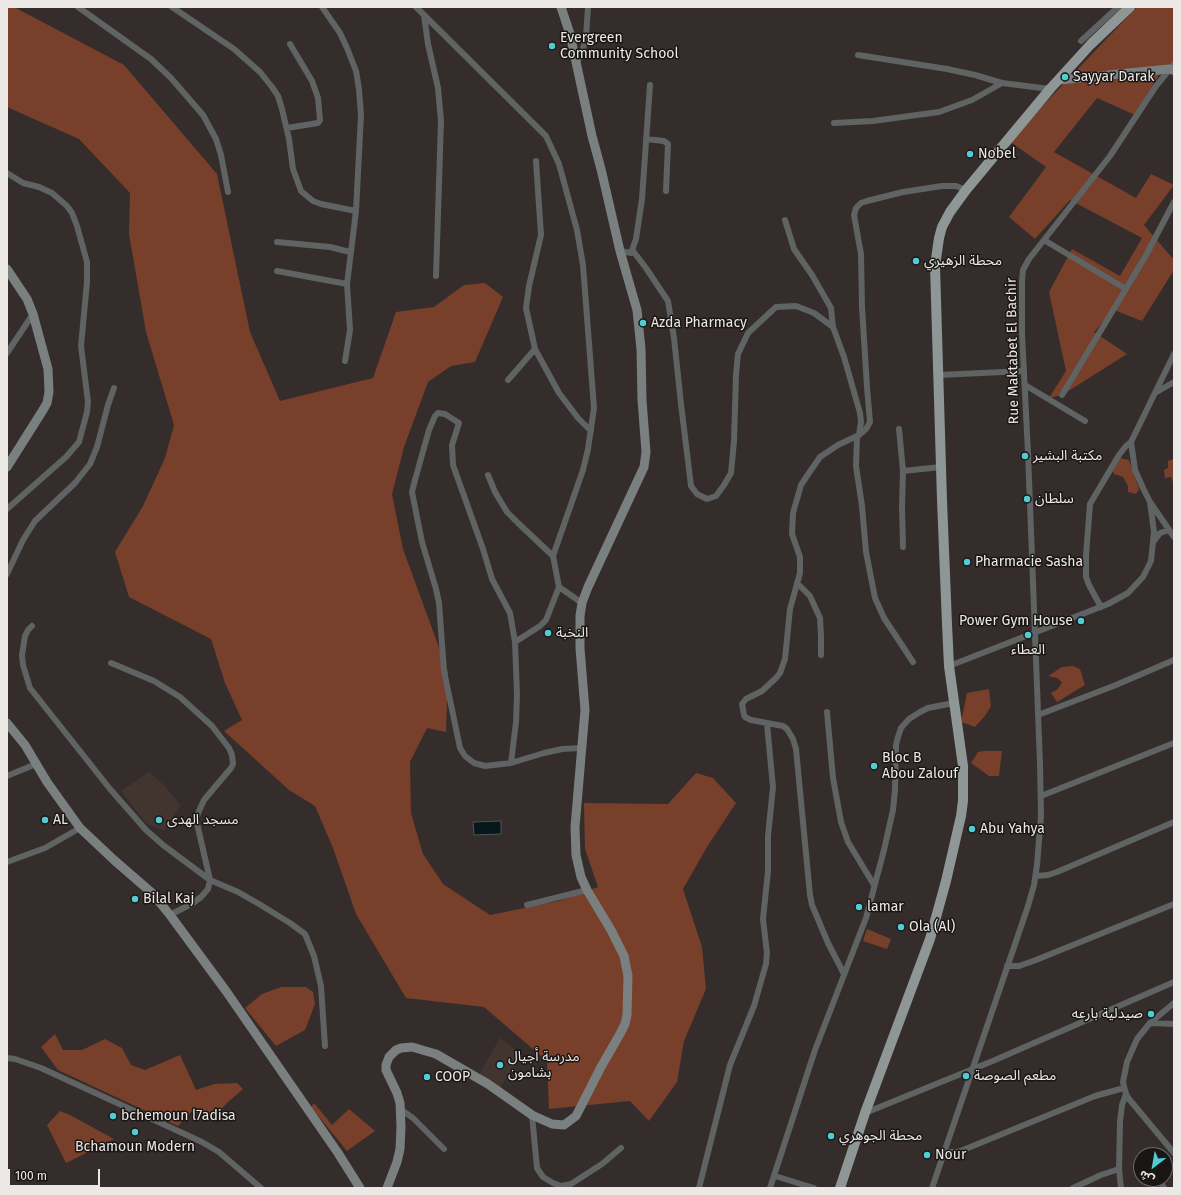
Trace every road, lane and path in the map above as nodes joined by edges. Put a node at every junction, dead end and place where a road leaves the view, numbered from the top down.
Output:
1 (78, 7) edge
2 (172, 7) edge
3 (322, 7) edge
4 (416, 7) edge
5 (561, 7) edge
6 (588, 7) edge
7 (1118, 7) edge
8 (1130, 7) edge
9 (424, 15) junction
10 (290, 44) dead end
11 (1091, 44) junction
12 (858, 55) dead end
13 (577, 62) junction
14 (1172, 68) edge
15 (1059, 80) junction
16 (1002, 83) junction
17 (650, 84) dead end
18 (1050, 89) junction
19 (834, 123) dead end
20 (287, 128) junction
21 (646, 139) junction
22 (536, 162) dead end
23 (7, 173) edge
24 (966, 190) junction
25 (666, 191) dead end
26 (228, 192) dead end
27 (1174, 202) edge
28 (356, 211) junction
29 (785, 220) dead end
30 (1044, 240) junction
31 (277, 242) dead end
32 (620, 251) junction
33 (633, 251) junction
34 (350, 252) junction
35 (7, 269) edge
36 (277, 271) dead end
37 (436, 276) dead end
38 (346, 284) junction
39 (1126, 289) junction
40 (33, 314) junction
41 (833, 327) junction
42 (535, 349) junction
43 (7, 353) edge
44 (1174, 354) edge
45 (345, 361) dead end
46 (1024, 371) junction
47 (939, 375) junction
48 (508, 380) dead end
49 (1174, 382) edge
50 (1025, 385) junction
51 (114, 388) dead end
52 (1155, 393) junction
53 (1062, 395) dead end
54 (1084, 421) dead end
55 (899, 429) dead end
56 (591, 430) junction
57 (858, 436) junction
58 (1131, 442) junction
59 (7, 467) edge
60 (941, 467) junction
61 (902, 471) junction
62 (488, 475) dead end
63 (1150, 502) junction
64 (7, 509) edge
65 (1169, 530) junction
66 (1174, 537) edge
67 (1154, 541) junction
68 (903, 547) dead end
69 (553, 556) junction
70 (7, 574) edge
71 (797, 583) junction
72 (559, 587) junction
73 (582, 603) junction
74 (1101, 607) junction
75 (32, 626) dead end
76 (1035, 632) junction
77 (515, 642) junction
78 (820, 655) dead end
79 (1174, 660) edge
80 (913, 662) dead end
81 (112, 664) dead end
82 (949, 666) junction
83 (954, 703) junction
84 (827, 712) dead end
85 (1038, 715) junction
86 (7, 723) edge
87 (768, 724) junction
88 (1174, 742) edge
89 (581, 748) junction
90 (36, 764) junction
91 (511, 764) junction
92 (7, 776) edge
93 (1041, 796) junction
94 (1174, 822) edge
95 (80, 828) junction
96 (7, 862) edge
97 (1036, 876) junction
98 (210, 880) junction
99 (874, 885) junction
100 (587, 890) junction
101 (1174, 904) edge
102 (527, 905) dead end
103 (170, 915) junction
104 (1007, 966) junction
105 (844, 974) junction
106 (1174, 982) edge
107 (1174, 1004) edge
108 (1150, 1023) junction
109 (1174, 1024) edge
110 (325, 1046) dead end
111 (7, 1058) edge
112 (972, 1070) junction
113 (1125, 1091) junction
114 (400, 1109) junction
115 (865, 1113) junction
116 (532, 1115) junction
117 (621, 1148) dead end
118 (444, 1149) dead end
119 (945, 1152) junction
120 (1174, 1153) edge
121 (1119, 1169) junction
122 (775, 1176) junction
123 (386, 1187) edge
124 (261, 1188) edge
125 (360, 1188) edge
126 (698, 1188) edge
127 (770, 1188) edge
128 (814, 1188) edge
129 (840, 1188) edge
130 (932, 1188) edge
131 (1073, 1188) edge
132 (1121, 1188) edge

1 - 26 street
2 - 20 street
3 - 28 street
4 - 9 street
5 - 13 street
6 - 13 street
7 - 11 street
8 - 11 main road
9 - 37 street
9 - 56 street
10 - 20 street
11 - 15 main road
12 - 16 street
13 - 32 street
14 - 15 street
14 - 30 street, Rue Maktabet El Bachir
15 - 18 main road
16 - 18 street
16 - 19 street
17 - 21 street
18 - 24 main road
20 - 28 street
21 - 25 street
21 - 33 street
22 - 42 street
23 - 64 street
24 - 47 main road
24 - 57 street
27 - 39 street
28 - 34 street
29 - 41 street
30 - 39 street
30 - 46 street, Rue Maktabet El Bachir
31 - 34 street
32 - 33 street
32 - 73 street
33 - 41 street
34 - 38 street
35 - 40 street
36 - 38 street
38 - 45 street
39 - 53 street
40 - 43 street
40 - 59 street
41 - 57 street
42 - 48 street
42 - 56 street
44 - 52 street
46 - 47 street
46 - 50 street, Rue Maktabet El Bachir
47 - 60 main road
49 - 52 street
50 - 54 street
50 - 76 street, Rue Maktabet El Bachir
51 - 70 street
52 - 58 street
55 - 61 street
56 - 69 street
57 - 71 street
57 - 80 street
58 - 63 street
58 - 74 street
60 - 61 street
60 - 82 main road
61 - 68 street
62 - 69 street
63 - 65 street
63 - 67 street
65 - 66 street
65 - 67 street
67 - 74 street
69 - 72 street
71 - 78 street
71 - 87 street
72 - 73 street
72 - 77 street
73 - 89 street
74 - 76 street
75 - 98 street
76 - 82 street
76 - 85 street, Rue Maktabet El Bachir
77 - 91 street
77 - 91 street
79 - 85 street
81 - 98 street
82 - 83 main road
83 - 99 street
83 - 115 main road
84 - 99 street
85 - 93 street, Rue Maktabet El Bachir
86 - 90 street
87 - 105 street
87 - 126 street
88 - 93 street
89 - 91 street
89 - 100 street
90 - 92 street
90 - 95 street
93 - 97 street, Rue Maktabet El Bachir
94 - 97 street
95 - 96 street
95 - 103 street
97 - 104 street, Rue Maktabet El Bachir
98 - 103 street
98 - 110 street
99 - 105 street
100 - 102 street
100 - 116 street
101 - 104 street
103 - 125 street
104 - 112 street, Rue Maktabet El Bachir
105 - 122 street
106 - 112 street
107 - 108 street
108 - 109 street
108 - 113 street
111 - 124 street
112 - 115 street
112 - 119 street, Rue Maktabet El Bachir
113 - 119 street
113 - 120 street
113 - 121 street
114 - 116 street
114 - 118 street
114 - 123 street
115 - 129 main road
116 - 117 street
119 - 130 street, Rue Maktabet El Bachir
121 - 131 street
121 - 132 street
122 - 127 street
122 - 128 street

